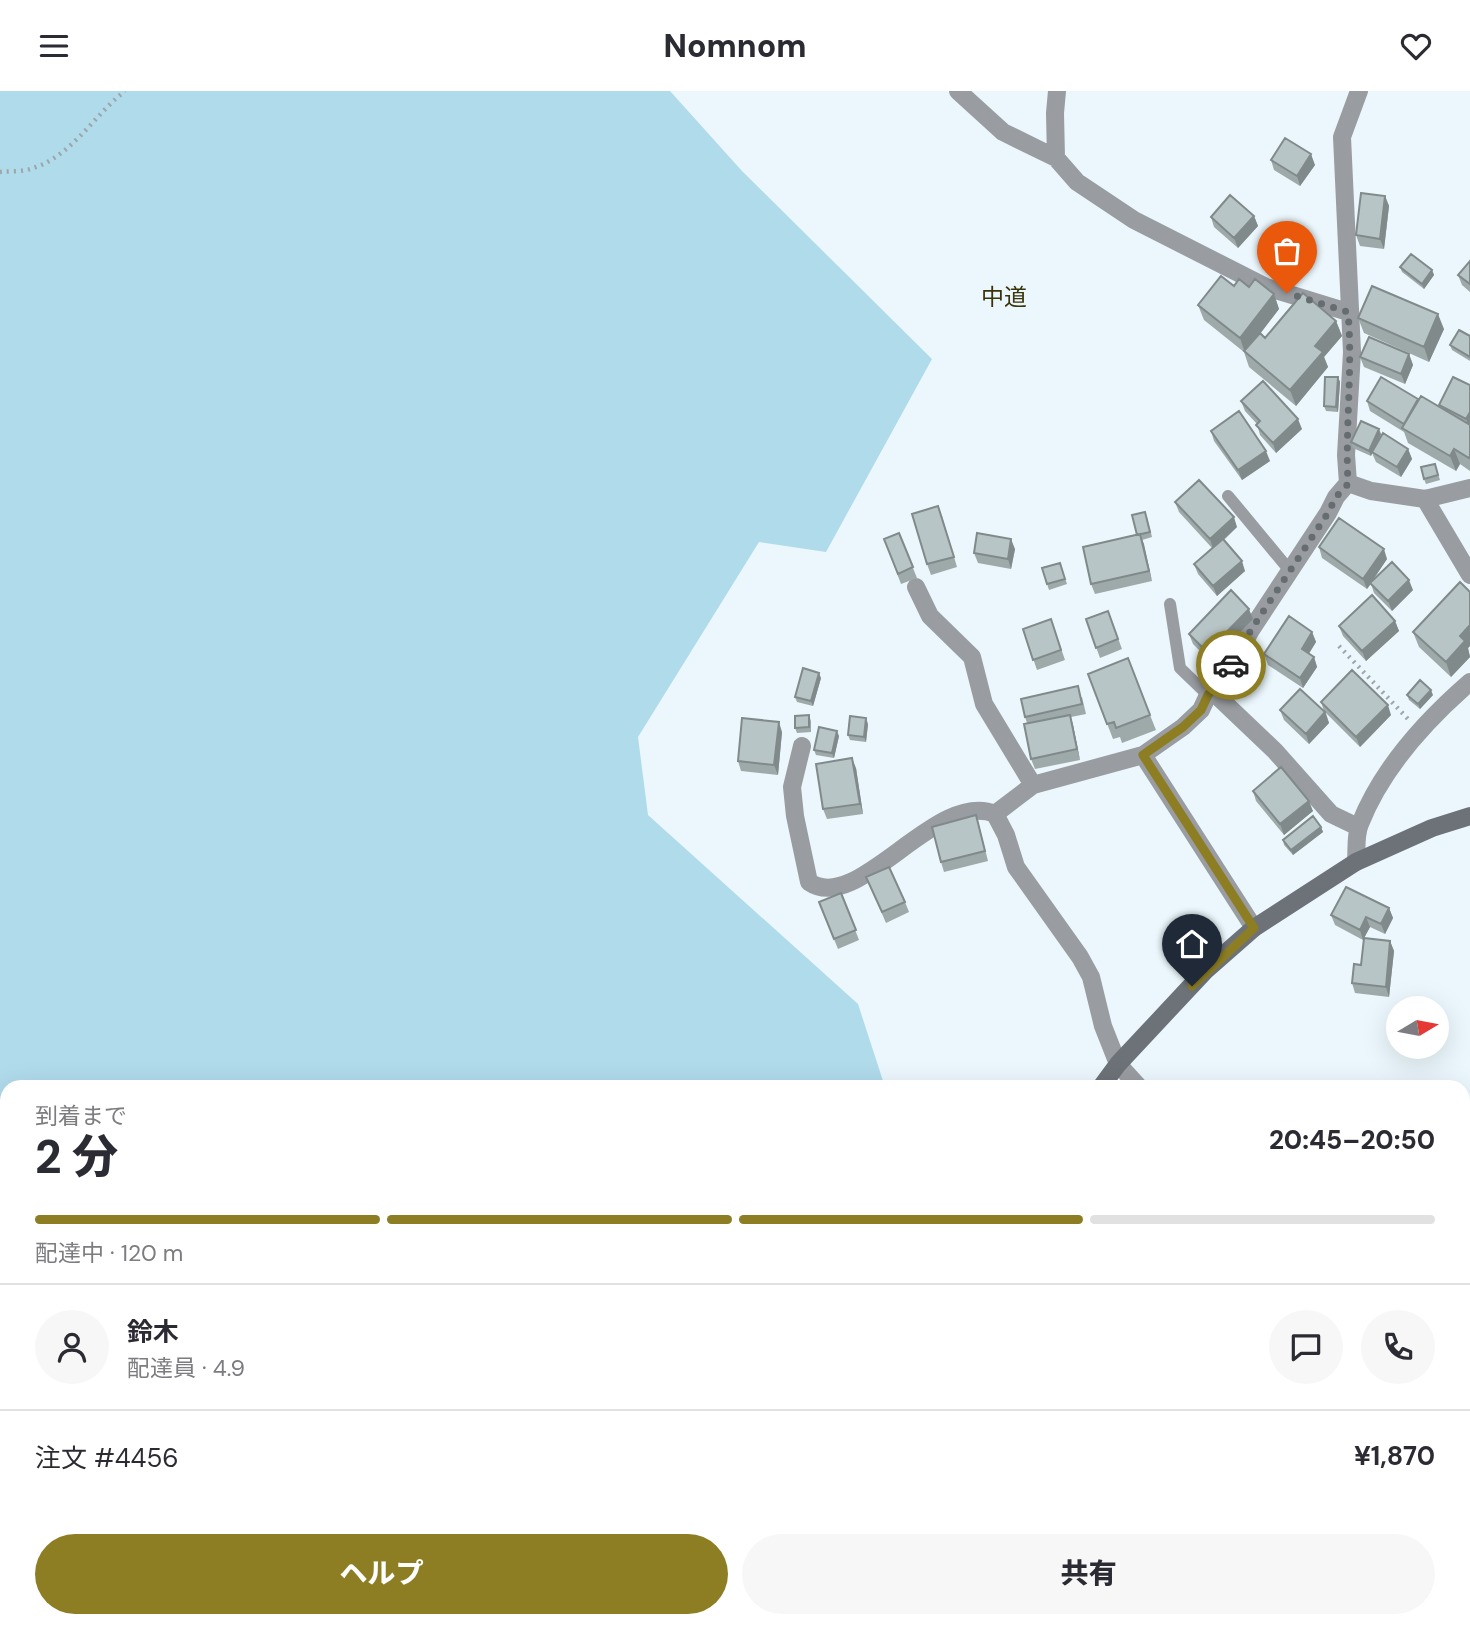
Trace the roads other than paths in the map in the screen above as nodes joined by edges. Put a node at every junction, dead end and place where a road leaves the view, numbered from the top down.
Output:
1 (958, 91) edge
2 (1057, 91) edge
3 (1359, 91) edge
4 (1056, 158) junction
5 (1348, 312) junction
6 (1348, 484) junction
7 (1470, 488) edge
8 (1228, 496) dead end
9 (1424, 499) junction
10 (1291, 572) junction
11 (1470, 575) edge
12 (916, 587) dead end
13 (1170, 604) dead end
14 (1470, 682) edge
15 (1210, 693) junction
16 (802, 746) dead end
17 (1143, 755) junction
18 (1033, 785) junction
19 (995, 814) junction
20 (1470, 816) edge
21 (1358, 827) junction
22 (1356, 862) junction
23 (1254, 928) junction
24 (1118, 1063) junction
25 (1106, 1080) edge
26 (1133, 1080) edge

1 - 4 street
2 - 4 street
3 - 5 street
4 - 5 street
5 - 6 street
6 - 9 street
6 - 10 street
7 - 9 street
8 - 10 lane
9 - 11 street
10 - 15 street
12 - 18 street
13 - 15 lane
14 - 21 street
15 - 17 street
15 - 21 street
16 - 19 street
17 - 18 street
17 - 23 street
18 - 19 street
19 - 24 street
20 - 22 main road
21 - 22 street
22 - 23 main road
23 - 24 main road
24 - 25 main road
24 - 26 street

